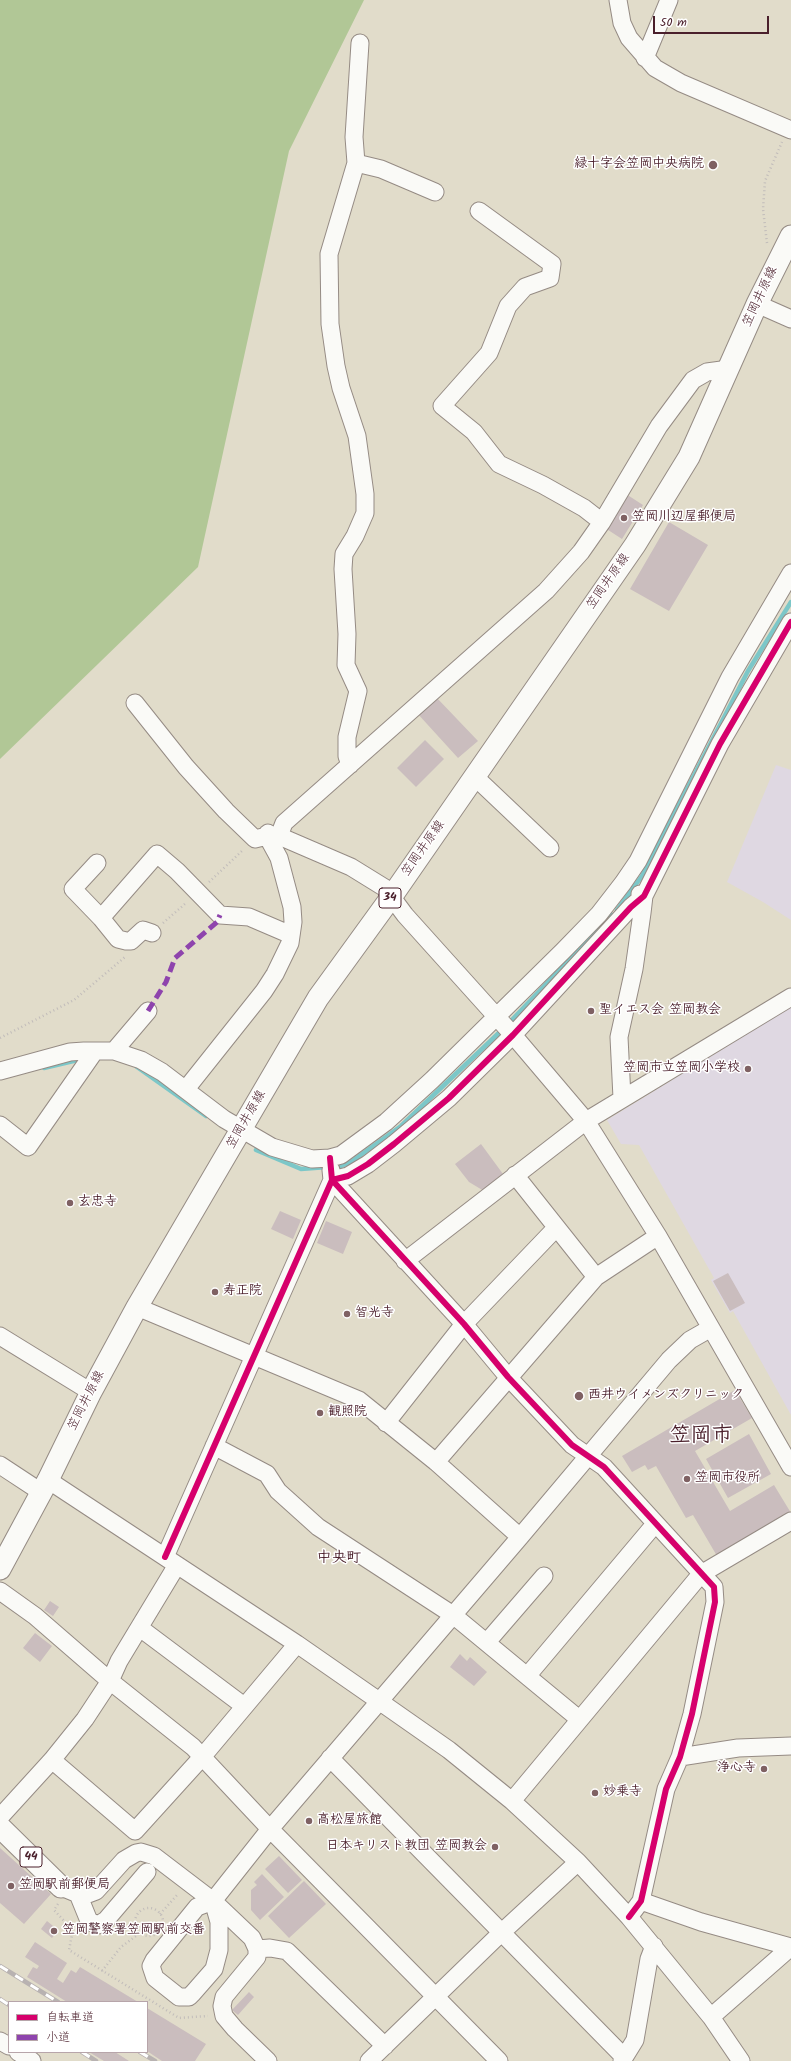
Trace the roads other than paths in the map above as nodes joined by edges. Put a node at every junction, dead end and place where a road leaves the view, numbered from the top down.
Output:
1 (618, 0) edge
2 (669, 0) edge
3 (360, 44) dead end
4 (645, 58) junction
5 (789, 129) edge
6 (356, 163) junction
7 (435, 192) dead end
8 (479, 211) dead end
9 (791, 236) edge
10 (757, 304) junction
11 (791, 319) edge
12 (729, 369) junction
13 (602, 522) junction
14 (791, 573) edge
15 (791, 622) edge
16 (135, 703) dead end
17 (711, 739) junction
18 (350, 765) junction
19 (474, 776) junction
20 (676, 811) junction
21 (275, 834) junction
22 (550, 848) dead end
23 (97, 863) dead end
24 (633, 889) junction
25 (392, 896) junction
26 (101, 918) junction
27 (152, 933) dead end
28 (291, 935) junction
29 (571, 958) junction
30 (791, 997) edge
31 (148, 1011) dead end
32 (504, 1026) junction
33 (114, 1052) junction
34 (90, 1058) junction
35 (0, 1070) edge
36 (186, 1089) junction
37 (440, 1089) junction
38 (622, 1098) junction
39 (586, 1121) junction
40 (0, 1125) edge
41 (241, 1130) junction
42 (392, 1130) junction
43 (331, 1168) junction
44 (515, 1175) junction
45 (556, 1228) junction
46 (658, 1236) junction
47 (405, 1261) junction
48 (596, 1278) junction
49 (137, 1307) junction
50 (464, 1324) junction
51 (711, 1328) junction
52 (0, 1336) edge
53 (254, 1357) junction
54 (508, 1377) junction
55 (91, 1392) junction
56 (386, 1423) junction
57 (214, 1446) junction
58 (587, 1456) junction
59 (436, 1462) junction
60 (0, 1465) edge
61 (791, 1468) edge
62 (44, 1486) junction
63 (791, 1521) edge
64 (655, 1524) junction
65 (520, 1537) junction
66 (171, 1561) junction
67 (0, 1569) edge
68 (701, 1574) junction
69 (544, 1576) dead end
70 (0, 1591) edge
71 (453, 1615) junction
72 (140, 1628) junction
73 (487, 1642) junction
74 (297, 1644) junction
75 (528, 1675) junction
76 (110, 1680) junction
77 (379, 1700) junction
78 (244, 1706) junction
79 (578, 1719) junction
80 (791, 1746) edge
81 (203, 1756) junction
82 (680, 1757) junction
83 (330, 1758) junction
84 (52, 1760) junction
85 (512, 1801) junction
86 (0, 1817) edge
87 (0, 1826) edge
88 (270, 1829) junction
89 (135, 1831) junction
90 (136, 1853) junction
91 (578, 1862) junction
92 (147, 1872) dead end
93 (67, 1893) junction
94 (213, 1901) junction
95 (641, 1901) junction
96 (629, 1916) junction
97 (501, 1933) junction
98 (654, 1946) junction
99 (791, 1947) edge
100 (257, 1949) junction
101 (435, 1996) junction
102 (711, 2017) junction
103 (385, 2046) junction
104 (20, 2053) edge
105 (623, 2059) edge
106 (32, 2061) edge
107 (268, 2061) edge
108 (369, 2061) edge
109 (499, 2061) edge
110 (741, 2061) edge

1 - 4 street
2 - 4 street
3 - 6 street
4 - 5 street
6 - 7 street
6 - 18 street
8 - 13 street
9 - 10 main road, 笠岡井原線 / 34
10 - 11 street
10 - 12 main road, 笠岡井原線 / 34
12 - 13 street
12 - 19 main road, 笠岡井原線 / 34
13 - 18 street
14 - 17 street
15 - 17 street
16 - 21 street
17 - 20 street
18 - 21 street
19 - 22 street
19 - 25 main road, 笠岡井原線 / 34
20 - 24 street
20 - 24 street
21 - 25 street
21 - 28 street
23 - 26 street
24 - 29 street
24 - 29 street
24 - 38 street
25 - 32 street
25 - 41 main road, 笠岡井原線 / 34
26 - 27 street
26 - 28 street
28 - 36 street
29 - 32 street
29 - 32 street
30 - 38 street
31 - 33 street
32 - 37 street
32 - 37 street
32 - 39 street
33 - 34 street
33 - 36 street
34 - 35 street
34 - 40 street
36 - 41 street
37 - 42 street
37 - 42 street
38 - 39 street
39 - 44 street
39 - 46 street
41 - 43 street
41 - 49 main road, 笠岡井原線 / 34
42 - 43 street
42 - 43 street
43 - 47 street
43 - 53 street
44 - 45 street
44 - 47 street
45 - 48 street
45 - 50 street
46 - 48 street
46 - 51 street
47 - 50 street
48 - 54 street
49 - 53 street
49 - 55 main road, 笠岡井原線 / 34
50 - 54 street
50 - 56 street
51 - 58 street
51 - 61 street
52 - 55 street
53 - 56 street
53 - 57 street
54 - 58 street
54 - 59 street
55 - 62 main road, 笠岡井原線 / 34
56 - 59 street
57 - 66 street
57 - 71 street
58 - 64 street
58 - 65 street
59 - 65 street
60 - 62 street
62 - 66 street
62 - 67 main road, 笠岡井原線 / 34
63 - 68 street
64 - 68 street
64 - 75 street
65 - 71 street
66 - 72 street
66 - 74 street
68 - 79 street
68 - 82 street
69 - 73 street
70 - 76 street
71 - 73 street
71 - 77 street
72 - 76 street
72 - 78 street
73 - 75 street
74 - 77 street
74 - 78 street
75 - 79 street
76 - 81 street
76 - 84 street
77 - 83 street
77 - 85 street
78 - 81 street
79 - 85 street
80 - 82 street
81 - 88 street
81 - 89 street
82 - 95 street
83 - 88 street
83 - 97 street
84 - 86 street
84 - 89 street
85 - 91 street
87 - 93 main road, 44
88 - 94 street
88 - 101 street
89 - 90 street
90 - 93 street
90 - 94 street
91 - 96 street
91 - 97 street
92 - 93 street
94 - 94 street
94 - 100 street
95 - 96 street
95 - 99 street
96 - 98 street
97 - 101 street
97 - 105 street
98 - 102 street
98 - 105 street
99 - 102 street
100 - 103 street
100 - 107 street
101 - 103 street
101 - 109 street
102 - 110 street
103 - 108 street
104 - 106 street

